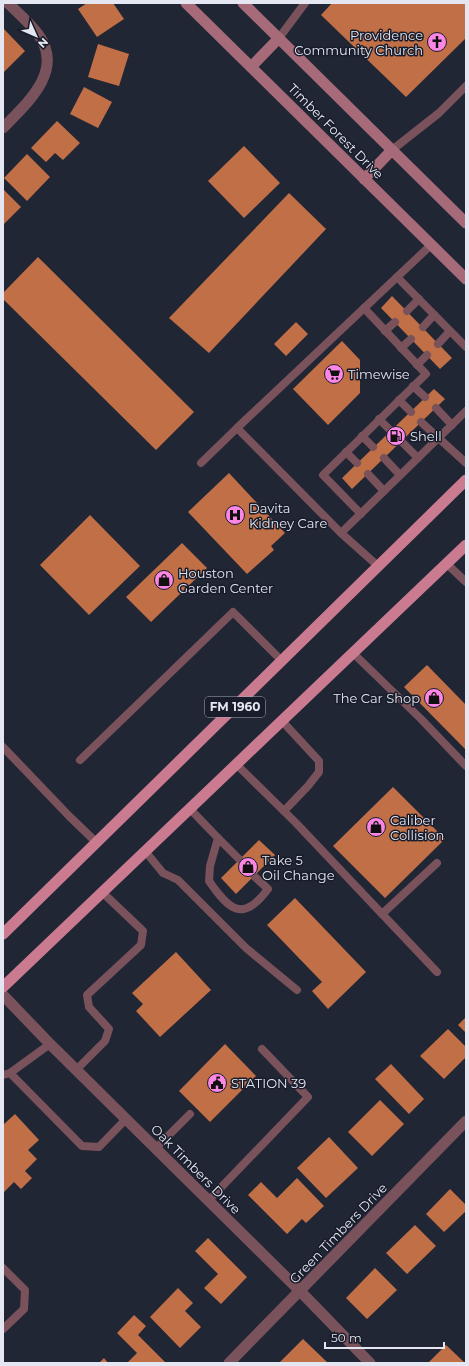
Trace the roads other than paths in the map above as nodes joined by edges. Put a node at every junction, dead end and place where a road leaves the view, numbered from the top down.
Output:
1 (8, 3) edge
2 (186, 3) edge
3 (243, 3) edge
4 (304, 3) edge
5 (279, 38) junction
6 (251, 67) junction
7 (466, 86) edge
8 (3, 128) edge
9 (392, 150) junction
10 (364, 179) junction
11 (466, 223) edge
12 (431, 245) junction
13 (397, 277) junction
14 (466, 279) edge
15 (419, 299) junction
16 (364, 308) junction
17 (407, 311) dead end
18 (434, 315) junction
19 (395, 322) dead end
20 (423, 328) dead end
21 (385, 331) junction
22 (450, 332) junction
23 (411, 339) dead end
24 (438, 344) dead end
25 (466, 347) edge
26 (401, 348) junction
27 (427, 355) dead end
28 (417, 365) junction
29 (413, 386) junction
30 (425, 398) dead end
31 (399, 400) junction
32 (436, 408) dead end
33 (466, 411) edge
34 (411, 412) dead end
35 (379, 419) junction
36 (421, 422) dead end
37 (452, 425) junction
38 (237, 428) junction
39 (391, 431) dead end
40 (362, 436) junction
41 (438, 438) junction
42 (401, 442) dead end
43 (373, 447) dead end
44 (346, 452) junction
45 (384, 458) dead end
46 (418, 458) junction
47 (201, 463) dead end
48 (357, 463) dead end
49 (466, 463) edge
50 (368, 474) dead end
51 (400, 475) junction
52 (466, 480) edge
53 (384, 491) junction
54 (361, 514) junction
55 (340, 533) junction
56 (466, 545) edge
57 (447, 564) junction
58 (378, 566) junction
59 (466, 582) edge
60 (353, 653) junction
61 (282, 661) junction
62 (282, 721) junction
63 (3, 747) edge
64 (80, 760) dead end
65 (236, 764) junction
66 (466, 766) edge
67 (190, 809) junction
68 (284, 811) junction
69 (218, 838) junction
70 (97, 843) junction
71 (145, 852) junction
72 (239, 859) dead end
73 (437, 863) dead end
74 (255, 877) dead end
75 (102, 892) junction
76 (382, 914) junction
77 (5, 928) edge
78 (437, 972) dead end
79 (3, 987) edge
80 (297, 990) dead end
81 (3, 994) edge
82 (50, 1044) junction
83 (262, 1049) dead end
84 (76, 1070) junction
85 (6, 1074) edge
86 (190, 1114) dead end
87 (126, 1119) junction
88 (466, 1121) edge
89 (156, 1148) junction
90 (209, 1200) junction
91 (3, 1268) edge
92 (300, 1291) junction
93 (3, 1329) edge
94 (229, 1363) edge
95 (370, 1363) edge

1 - 8 street
2 - 6 main road, Timber Forest Drive
3 - 5 main road, Timber Forest Drive
4 - 5 lane
5 - 6 main road
5 - 9 main road, Timber Forest Drive
6 - 10 main road, Timber Forest Drive
7 - 9 lane
9 - 10 main road
9 - 11 main road, Timber Forest Drive
10 - 12 main road, Timber Forest Drive
12 - 13 lane
12 - 14 main road, Timber Forest Drive
13 - 15 lane
13 - 16 lane
15 - 17 lane
15 - 18 lane
16 - 21 lane
16 - 38 lane
18 - 20 lane
18 - 22 lane
19 - 21 lane
21 - 26 lane
22 - 24 lane
22 - 25 lane
23 - 26 lane
26 - 28 lane
27 - 28 lane
28 - 29 lane
29 - 30 lane
29 - 31 lane
31 - 34 lane
31 - 35 lane
32 - 37 lane
33 - 37 lane
35 - 39 lane
35 - 40 lane
36 - 41 lane
37 - 41 lane
38 - 47 lane
38 - 55 lane
40 - 43 lane
40 - 44 lane
41 - 46 lane
41 - 49 lane
42 - 46 lane
44 - 48 lane
44 - 54 lane
45 - 51 lane
46 - 51 lane
50 - 53 lane
51 - 53 lane
52 - 58 main road, FM 1960 / FM 1960
53 - 54 lane
54 - 55 lane
55 - 58 lane
56 - 57 main road, FM 1960 / FM 1960
57 - 59 lane
57 - 60 main road, FM 1960 / FM 1960
58 - 61 main road, FM 1960 / FM 1960
60 - 62 main road, FM 1960 / FM 1960
60 - 66 lane
61 - 64 lane
61 - 70 main road, FM 1960 / FM 1960
62 - 65 main road, FM 1960 / FM 1960
62 - 68 lane
63 - 70 lane
65 - 67 main road, FM 1960 / FM 1960
65 - 68 lane
67 - 69 lane
67 - 71 main road, FM 1960 / FM 1960
68 - 76 lane
69 - 72 lane
69 - 74 lane
70 - 77 main road, FM 1960 / FM 1960
71 - 75 main road, FM 1960 / FM 1960
71 - 80 lane
73 - 76 lane
75 - 79 main road, FM 1960 / FM 1960
75 - 84 lane
76 - 78 lane
81 - 82 street, Oak Timbers Drive
82 - 84 street, Oak Timbers Drive
82 - 85 lane
83 - 90 lane
84 - 87 street, Oak Timbers Drive
85 - 87 lane
86 - 89 lane
87 - 89 street, Oak Timbers Drive
88 - 92 street, Green Timbers Drive
89 - 90 street, Oak Timbers Drive
90 - 92 street, Oak Timbers Drive
91 - 93 lane
92 - 94 street, Green Timbers Drive
92 - 95 street, Oak Timbers Drive

